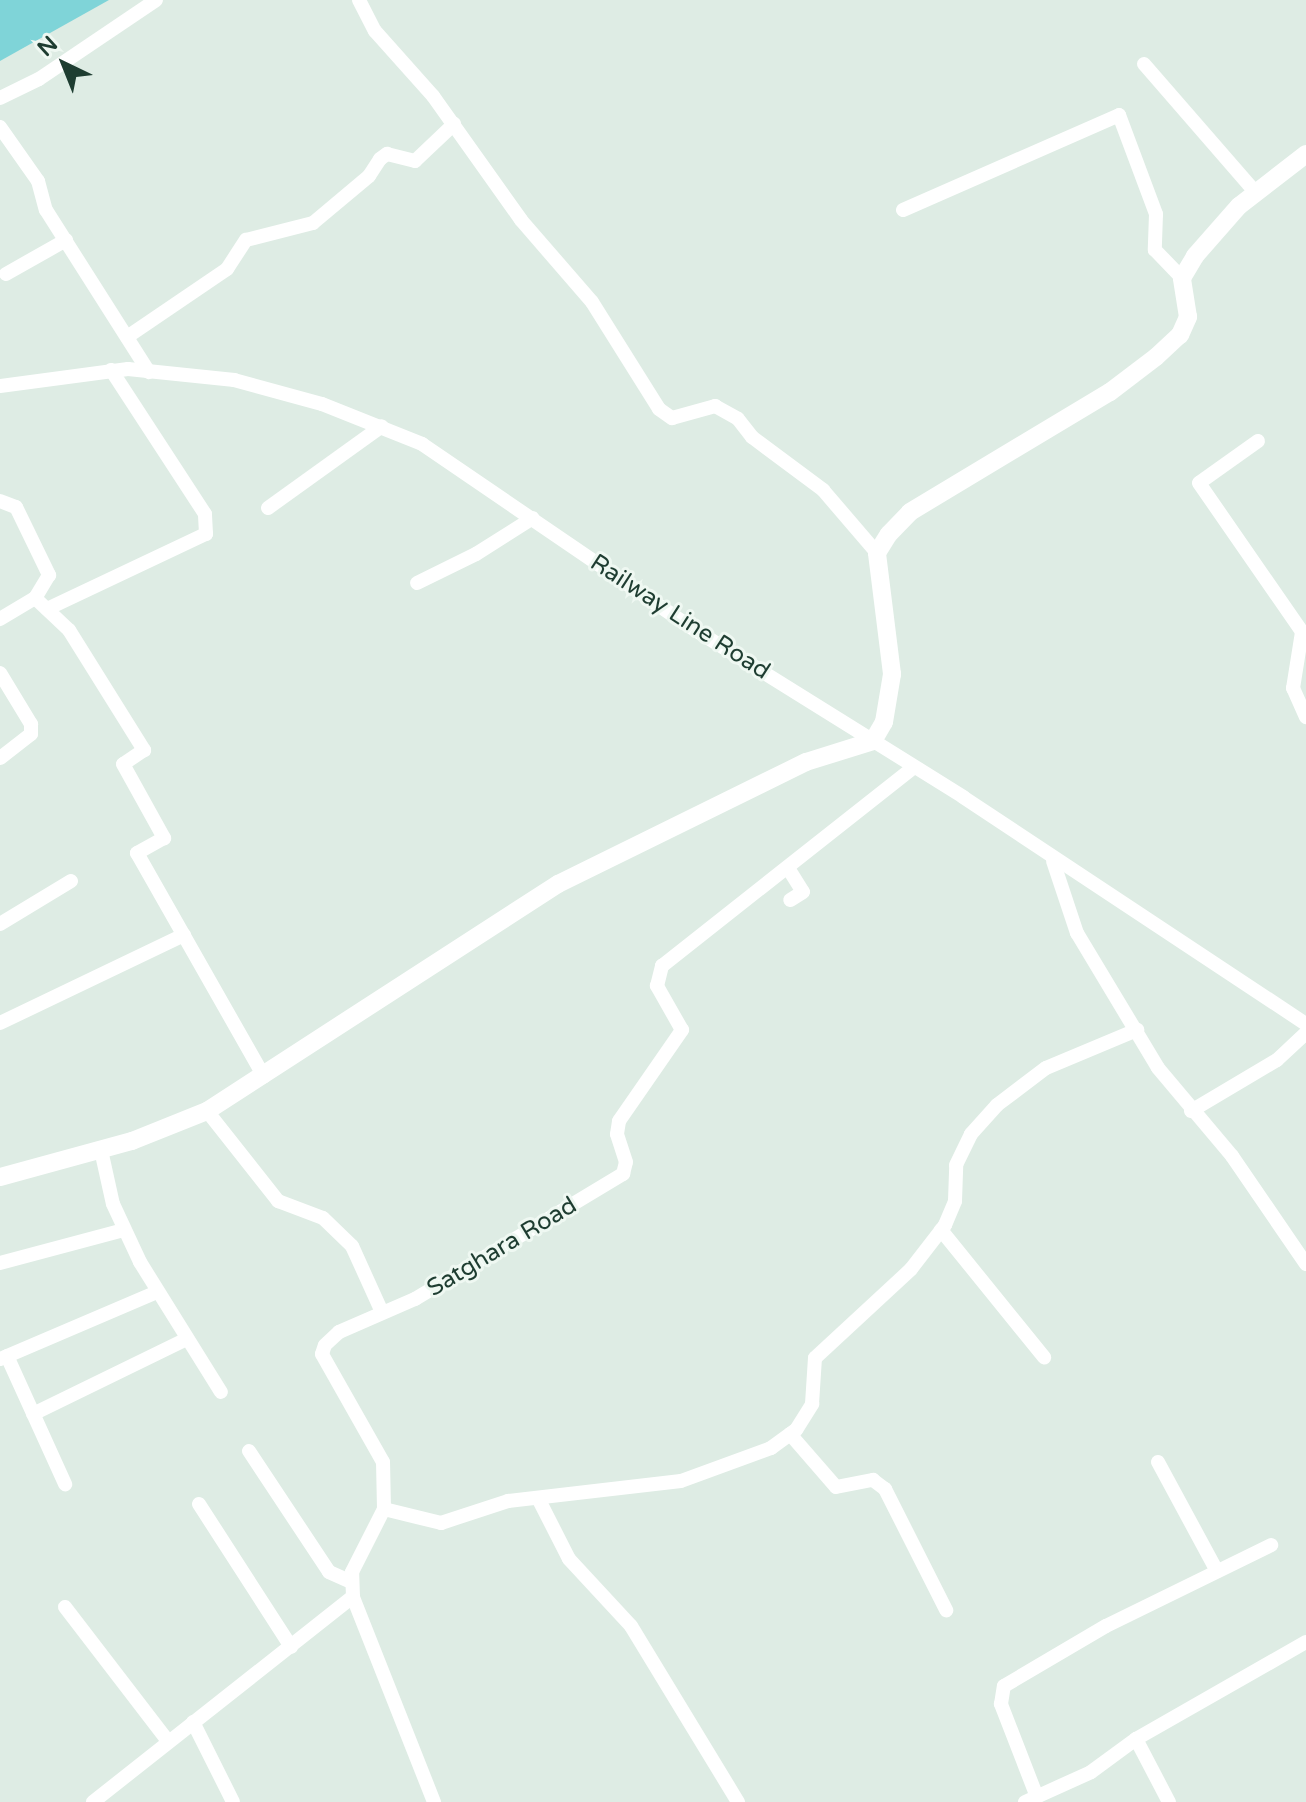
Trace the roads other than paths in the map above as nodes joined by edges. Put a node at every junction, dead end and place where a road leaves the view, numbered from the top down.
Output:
1 (156, 0) edge
2 (359, 0) edge
3 (1144, 64) dead end
4 (0, 98) edge
5 (454, 124) junction
6 (0, 127) edge
7 (1306, 154) edge
8 (1256, 193) junction
9 (903, 210) dead end
10 (66, 240) junction
11 (6, 274) dead end
12 (1182, 278) junction
13 (127, 337) junction
14 (111, 370) junction
15 (149, 372) junction
16 (0, 386) edge
17 (382, 426) junction
18 (1258, 441) dead end
19 (0, 501) edge
20 (268, 508) dead end
21 (533, 518) junction
22 (877, 553) junction
23 (417, 583) dead end
24 (41, 603) junction
25 (0, 619) edge
26 (0, 673) edge
27 (1306, 717) edge
28 (873, 741) junction
29 (0, 758) edge
30 (913, 768) junction
31 (1053, 861) junction
32 (788, 868) junction
33 (71, 881) dead end
34 (790, 900) dead end
35 (0, 924) edge
36 (184, 935) junction
37 (0, 1023) edge
38 (1306, 1024) edge
39 (1137, 1030) junction
40 (1306, 1033) edge
41 (264, 1077) junction
42 (207, 1111) junction
43 (1191, 1111) junction
44 (101, 1150) junction
45 (0, 1177) edge
46 (124, 1230) junction
47 (941, 1230) junction
48 (0, 1263) edge
49 (1306, 1264) edge
50 (157, 1292) junction
51 (382, 1312) junction
52 (187, 1339) junction
53 (3, 1357) edge
54 (1044, 1357) dead end
55 (221, 1392) dead end
56 (33, 1414) junction
57 (790, 1434) junction
58 (249, 1451) dead end
59 (1158, 1462) dead end
60 (65, 1484) dead end
61 (539, 1500) junction
62 (199, 1504) dead end
63 (384, 1509) junction
64 (1271, 1545) dead end
65 (1217, 1571) junction
66 (352, 1589) junction
67 (65, 1607) dead end
68 (946, 1610) dead end
69 (1306, 1642) edge
70 (291, 1647) junction
71 (193, 1722) junction
72 (1136, 1739) junction
73 (168, 1741) junction
74 (1031, 1799) edge
75 (93, 1802) edge
76 (233, 1802) edge
77 (434, 1802) edge
78 (738, 1802) edge
79 (1169, 1802) edge

1 - 4 street
2 - 5 street
3 - 8 street
5 - 13 street
5 - 22 street
6 - 10 street
7 - 8 street
8 - 12 street
9 - 12 street
10 - 11 street
10 - 13 street
12 - 22 street
13 - 15 street
14 - 15 street, Railway Line Road
14 - 16 street, Railway Line Road
14 - 24 street
15 - 17 street, Railway Line Road
17 - 20 street
17 - 21 street, Railway Line Road
18 - 27 street
19 - 24 street
21 - 23 street
21 - 28 street, Railway Line Road
22 - 28 street
24 - 25 street
24 - 36 street
26 - 29 street
28 - 30 street, Railway Line Road
28 - 41 street
30 - 31 street, Railway Line Road
30 - 32 street, Satghara Road
31 - 38 street, Railway Line Road
31 - 39 street
32 - 34 street
32 - 51 street, Satghara Road
33 - 35 street
36 - 37 street
36 - 41 street
39 - 43 street
39 - 47 street
40 - 43 street
41 - 42 street
42 - 44 street
42 - 51 street
43 - 49 street
44 - 45 street
44 - 46 street
46 - 48 street
46 - 50 street
47 - 54 street
47 - 57 street
50 - 52 street
50 - 53 street
51 - 63 street, Satghara Road
52 - 55 street
52 - 56 street
53 - 56 street
56 - 60 street
57 - 61 street
57 - 68 street
58 - 66 street
59 - 65 street
61 - 63 street
61 - 78 street
62 - 70 street
63 - 66 street
64 - 65 street
65 - 74 street
66 - 70 street
66 - 77 street
67 - 73 street
69 - 72 street
70 - 71 street
71 - 73 street
71 - 76 street
72 - 74 street
72 - 79 street
73 - 75 street

